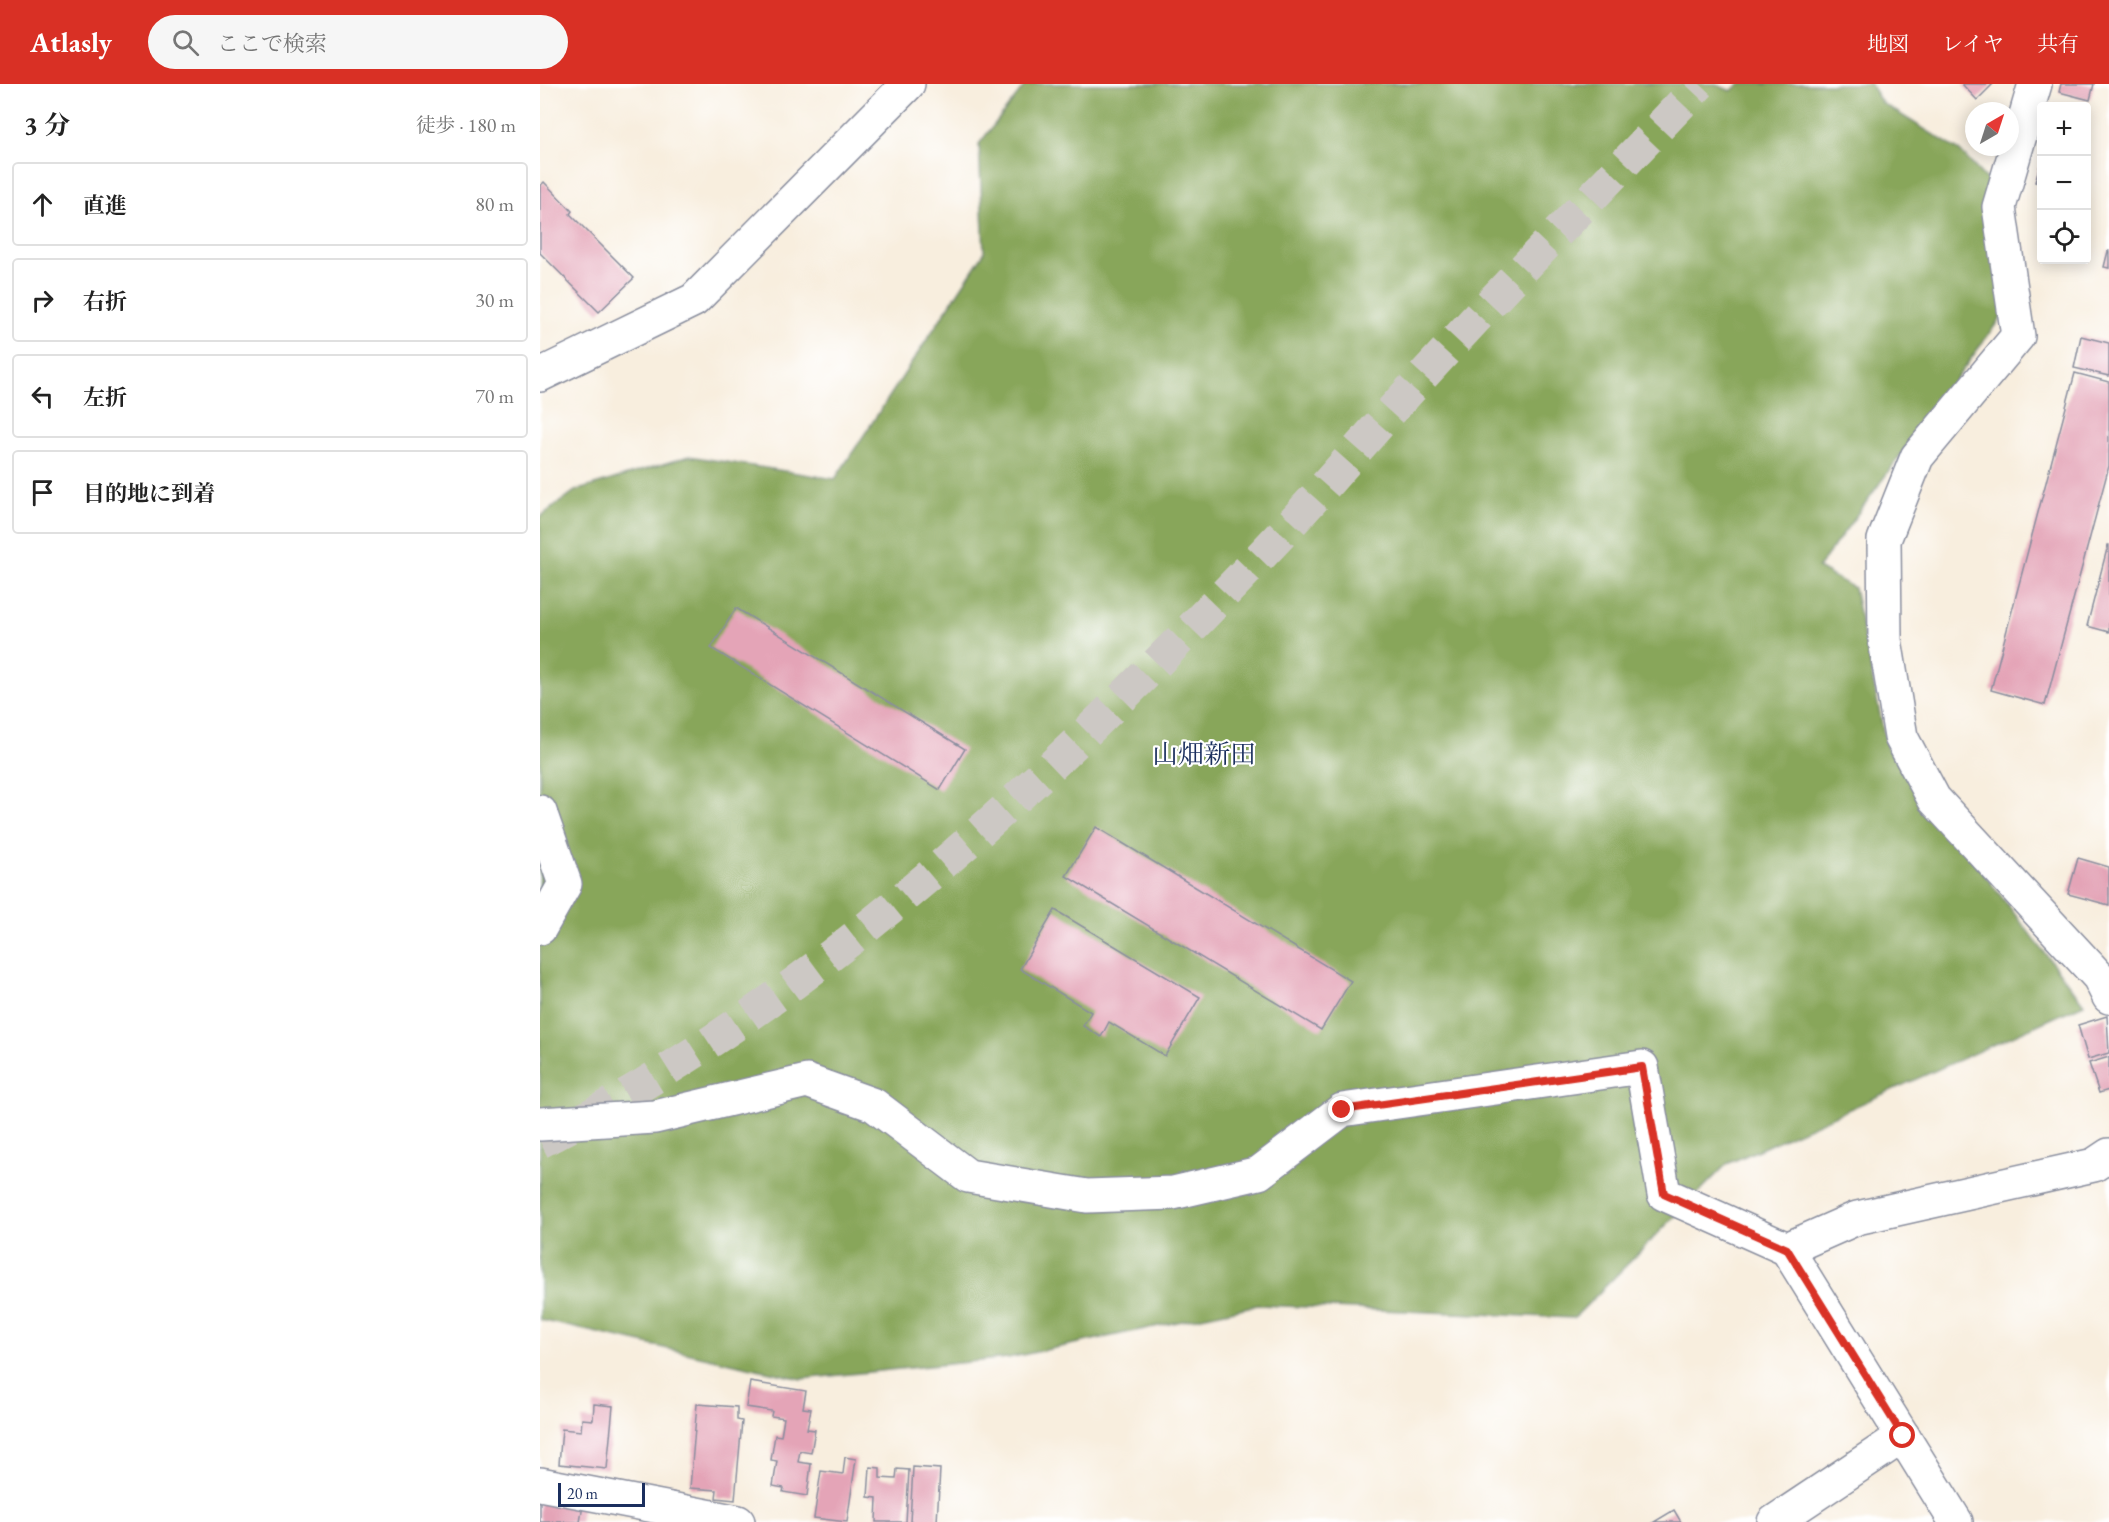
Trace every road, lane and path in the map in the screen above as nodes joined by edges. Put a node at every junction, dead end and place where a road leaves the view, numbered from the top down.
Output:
1 (908, 84) edge
2 (2035, 84) edge
3 (540, 375) edge
4 (540, 812) edge
5 (540, 928) edge
6 (2109, 997) edge
7 (540, 1124) edge
8 (2109, 1155) edge
9 (1787, 1249) junction
10 (1903, 1436) junction
11 (540, 1485) edge
12 (738, 1522) edge
13 (1774, 1522) edge
14 (1956, 1522) edge

1 - 3 street
2 - 6 street
4 - 5 street
7 - 9 street
8 - 9 street
9 - 10 street
10 - 13 street
10 - 14 street
11 - 12 street

